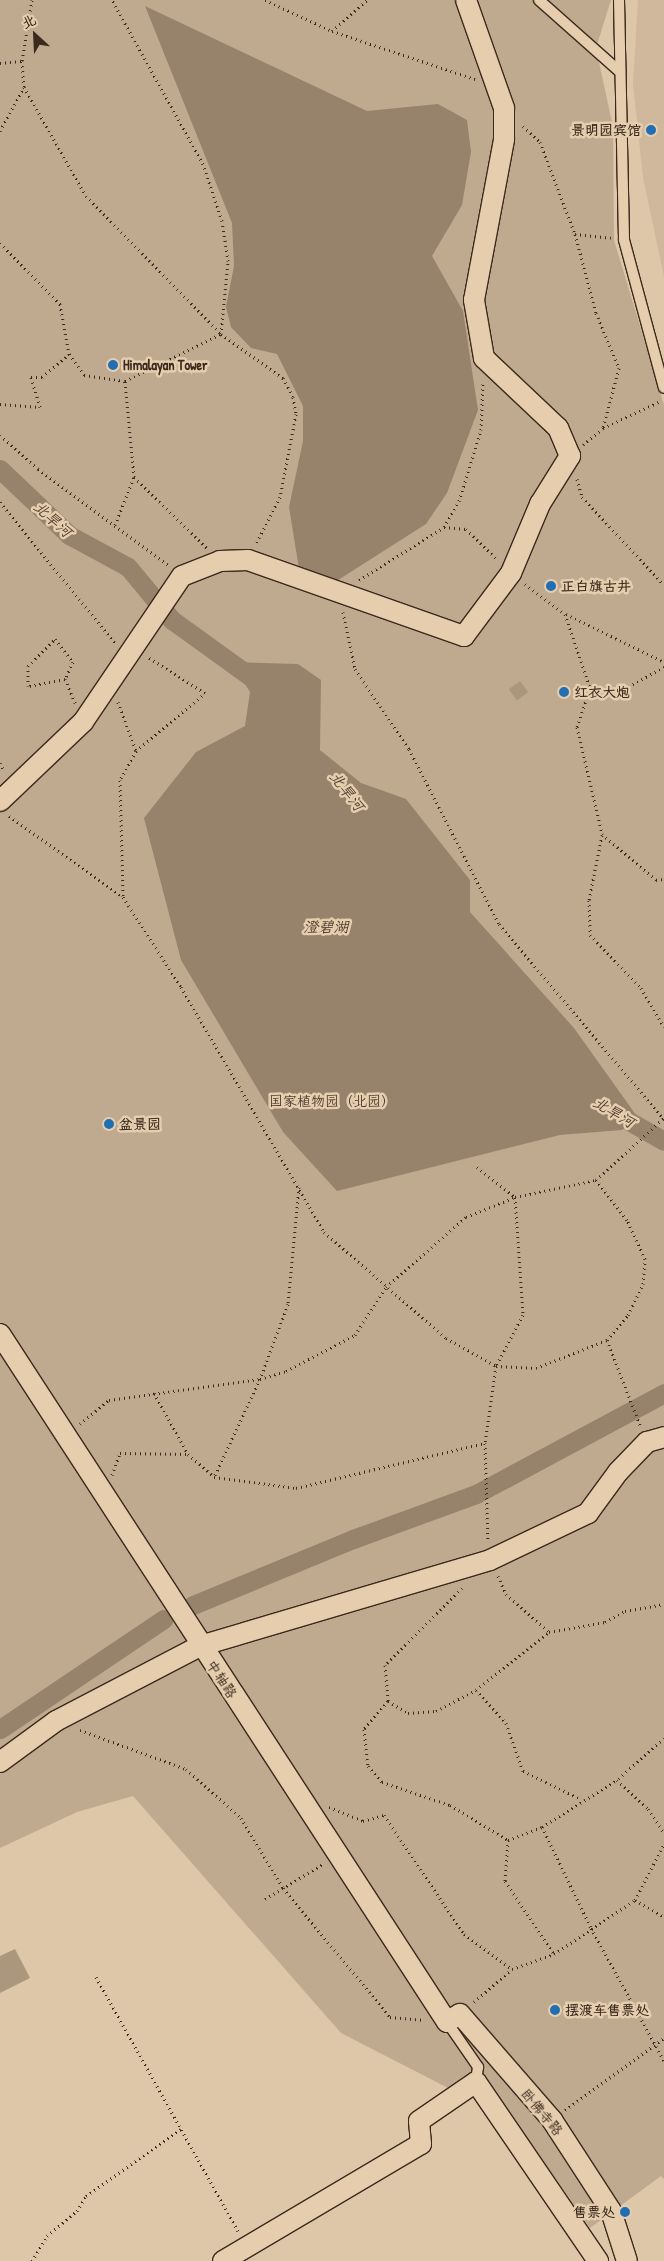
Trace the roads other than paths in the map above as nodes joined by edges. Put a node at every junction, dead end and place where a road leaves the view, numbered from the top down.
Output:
1 (466, 0) edge
2 (539, 0) edge
3 (620, 0) edge
4 (620, 72) junction
5 (664, 388) edge
6 (0, 801) edge
7 (0, 1334) edge
8 (656, 1440) edge
9 (200, 1646) junction
10 (0, 1762) edge
11 (454, 2018) junction
12 (476, 2082) junction
13 (223, 2261) edge
14 (598, 2261) edge
15 (627, 2261) edge

1 - 6 street
2 - 4 lane
3 - 4 lane
4 - 5 lane
7 - 9 street, 中轴路
8 - 9 street
9 - 10 street
9 - 11 street, 中轴路
11 - 12 lane
11 - 15 street, 卧佛寺路
12 - 13 street
12 - 14 street

